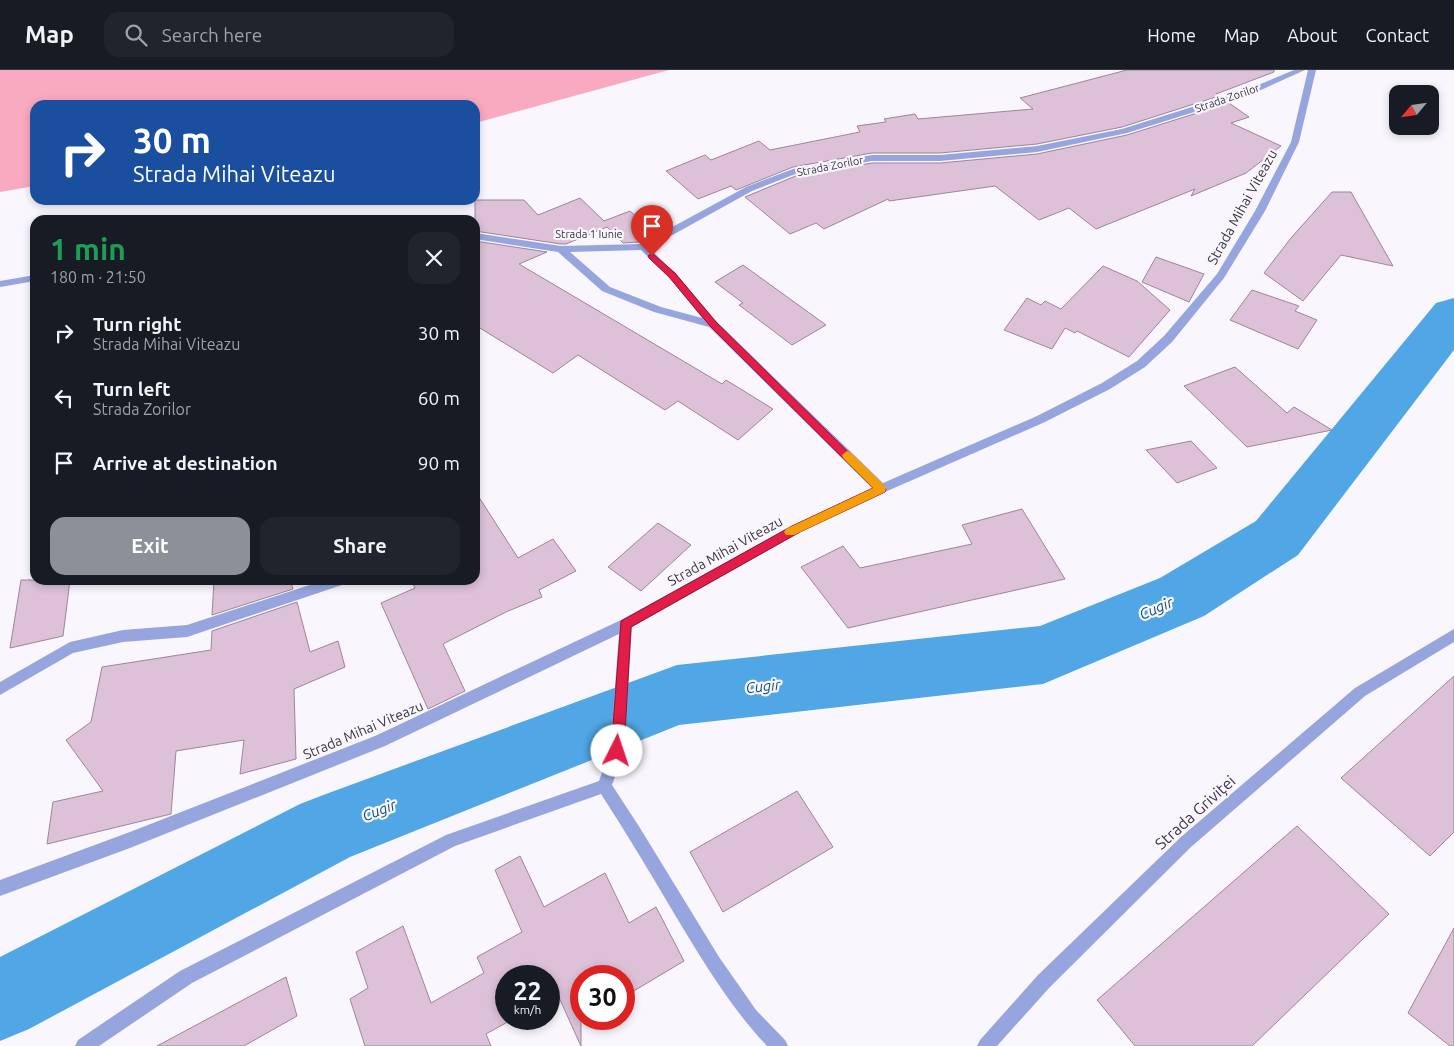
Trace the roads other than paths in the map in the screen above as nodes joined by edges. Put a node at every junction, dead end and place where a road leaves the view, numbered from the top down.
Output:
1 (1301, 70) edge
2 (1312, 70) edge
3 (480, 236) edge
4 (643, 246) junction
5 (561, 249) junction
6 (30, 279) edge
7 (0, 284) edge
8 (713, 324) junction
9 (881, 489) junction
10 (326, 585) edge
11 (626, 624) junction
12 (1454, 635) edge
13 (0, 689) edge
14 (604, 786) junction
15 (0, 888) edge
16 (84, 1046) edge
17 (779, 1046) edge
18 (986, 1046) edge

1 - 4 street, Strada Zorilor
2 - 9 street, Strada Mihai Viteazu
3 - 5 street, Strada 1 Iunie
4 - 5 street, Strada 1 Iunie
4 - 8 street
5 - 8 street
6 - 7 street
8 - 9 street
9 - 11 street, Strada Mihai Viteazu
10 - 13 street
11 - 14 street
11 - 15 street, Strada Mihai Viteazu
12 - 18 street, Strada Griviței
14 - 16 street
14 - 17 street

